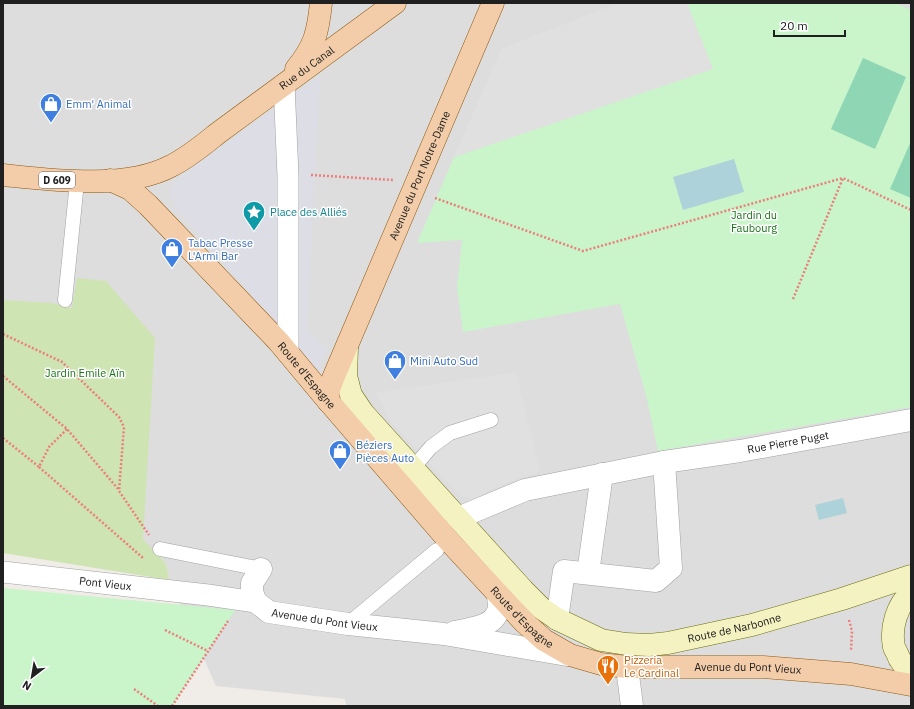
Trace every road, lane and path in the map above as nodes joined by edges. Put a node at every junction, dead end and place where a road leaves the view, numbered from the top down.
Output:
1 (321, 3) edge
2 (395, 3) edge
3 (493, 3) edge
4 (284, 84) junction
5 (3, 175) edge
6 (288, 176) junction
7 (843, 178) junction
8 (110, 180) junction
9 (77, 182) junction
10 (413, 190) junction
11 (450, 203) dead end
12 (911, 210) edge
13 (794, 299) dead end
14 (65, 300) dead end
15 (3, 334) edge
16 (346, 348) junction
17 (288, 353) junction
18 (3, 376) edge
19 (328, 401) junction
20 (363, 413) joint
21 (491, 420) dead end
22 (911, 420) edge
23 (67, 429) junction
24 (3, 438) edge
25 (664, 462) junction
26 (39, 467) junction
27 (413, 468) junction
28 (602, 474) junction
29 (120, 491) junction
30 (458, 518) junction
31 (160, 549) joint
32 (436, 550) dead end
33 (147, 561) dead end
34 (261, 569) joint
35 (3, 572) edge
36 (588, 573) junction
37 (911, 576) edge
38 (911, 592) edge
39 (208, 594) joint
40 (498, 594) junction
41 (842, 599) junction
42 (246, 600) junction
43 (549, 614) junction
44 (348, 624) junction
45 (165, 630) dead end
46 (444, 634) junction
47 (208, 651) junction
48 (570, 655) junction
49 (626, 667) junction
50 (911, 672) edge
51 (850, 674) junction
52 (911, 685) edge
53 (134, 689) dead end
54 (158, 706) edge
55 (172, 706) edge
56 (632, 706) edge

1 - 4 main road
2 - 4 main road, Rue du Canal
3 - 10 main road, Avenue du Port Notre-Dame
4 - 6 street
4 - 8 main road, Rue du Canal
5 - 9 main road, Route d'Espagne / D 609
6 - 10 path
6 - 17 street
7 - 11 path
7 - 12 path
7 - 13 path
8 - 9 main road, Route d'Espagne / D 609
8 - 17 main road, Route d'Espagne
9 - 14 lane
10 - 16 main road, Avenue du Port Notre-Dame
15 - 29 path
16 - 19 main road, Avenue du Port Notre-Dame
16 - 20 main road, Avenue du Port Notre-Dame
17 - 19 main road, Route d'Espagne
18 - 23 path
19 - 40 main road, Route d'Espagne
19 - 43 lane
20 - 27 main road, Route d'Espagne
21 - 27 lane
22 - 25 street, Rue Pierre Puget
23 - 26 path
23 - 29 path
24 - 26 path
25 - 28 street, Rue Pierre Puget
25 - 36 street
26 - 33 path
27 - 30 main road, Route d'Espagne
28 - 30 street, Rue Pierre Puget
28 - 36 street
29 - 31 path
30 - 43 main road, Route d'Espagne
31 - 34 lane
32 - 44 lane
34 - 42 street
35 - 39 street, Pont Vieux
36 - 43 street
37 - 41 main road, Route de Narbonne
38 - 50 main road
39 - 42 street, Avenue du Pont Vieux
40 - 46 street, Avenue du Pont Vieux
40 - 48 main road, Route d'Espagne
41 - 43 main road, Route de Narbonne
41 - 51 path
42 - 44 street, Avenue du Pont Vieux
42 - 47 path
44 - 46 street, Avenue du Pont Vieux
45 - 47 path
46 - 48 street, Avenue du Pont Vieux
47 - 55 path
48 - 49 main road, Avenue du Pont Vieux
49 - 51 main road, Avenue du Pont Vieux
49 - 56 street
51 - 52 main road, Avenue du Pont Vieux
53 - 54 path

